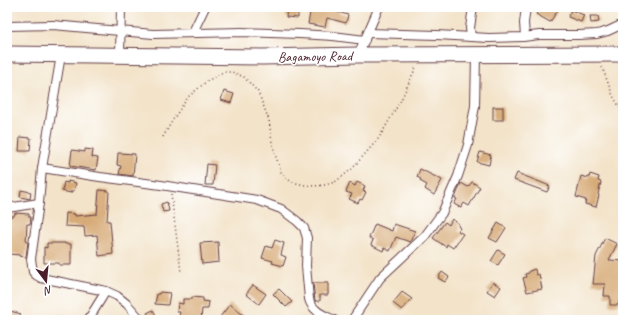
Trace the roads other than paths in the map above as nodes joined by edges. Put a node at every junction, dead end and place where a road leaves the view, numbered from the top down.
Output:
1 (121, 7) edge
2 (205, 7) edge
3 (379, 7) edge
4 (473, 7) edge
5 (526, 7) edge
6 (623, 24) edge
7 (7, 26) edge
8 (121, 31) junction
9 (193, 32) junction
10 (525, 36) junction
11 (366, 37) junction
12 (471, 37) junction
13 (7, 54) edge
14 (623, 54) edge
15 (61, 55) junction
16 (120, 55) junction
17 (358, 55) junction
18 (476, 55) junction
19 (42, 168) junction
20 (39, 203) junction
21 (7, 208) edge
22 (106, 291) junction
23 (88, 320) edge
24 (141, 320) edge
25 (334, 320) edge
26 (352, 320) edge

1 - 8 street
2 - 9 street
3 - 11 street
4 - 12 street
5 - 10 street
6 - 10 street
7 - 8 street
8 - 9 street
8 - 16 street
9 - 11 street
10 - 12 street
11 - 12 street
11 - 17 street
13 - 15 highway, Bagamoyo Road
14 - 18 highway, Bagamoyo Road
15 - 16 highway, Bagamoyo Road
15 - 19 street
16 - 17 highway, Bagamoyo Road
17 - 18 highway, Bagamoyo Road
18 - 26 street
19 - 20 street
19 - 25 street
20 - 21 street
20 - 22 street
22 - 23 street
22 - 24 street

